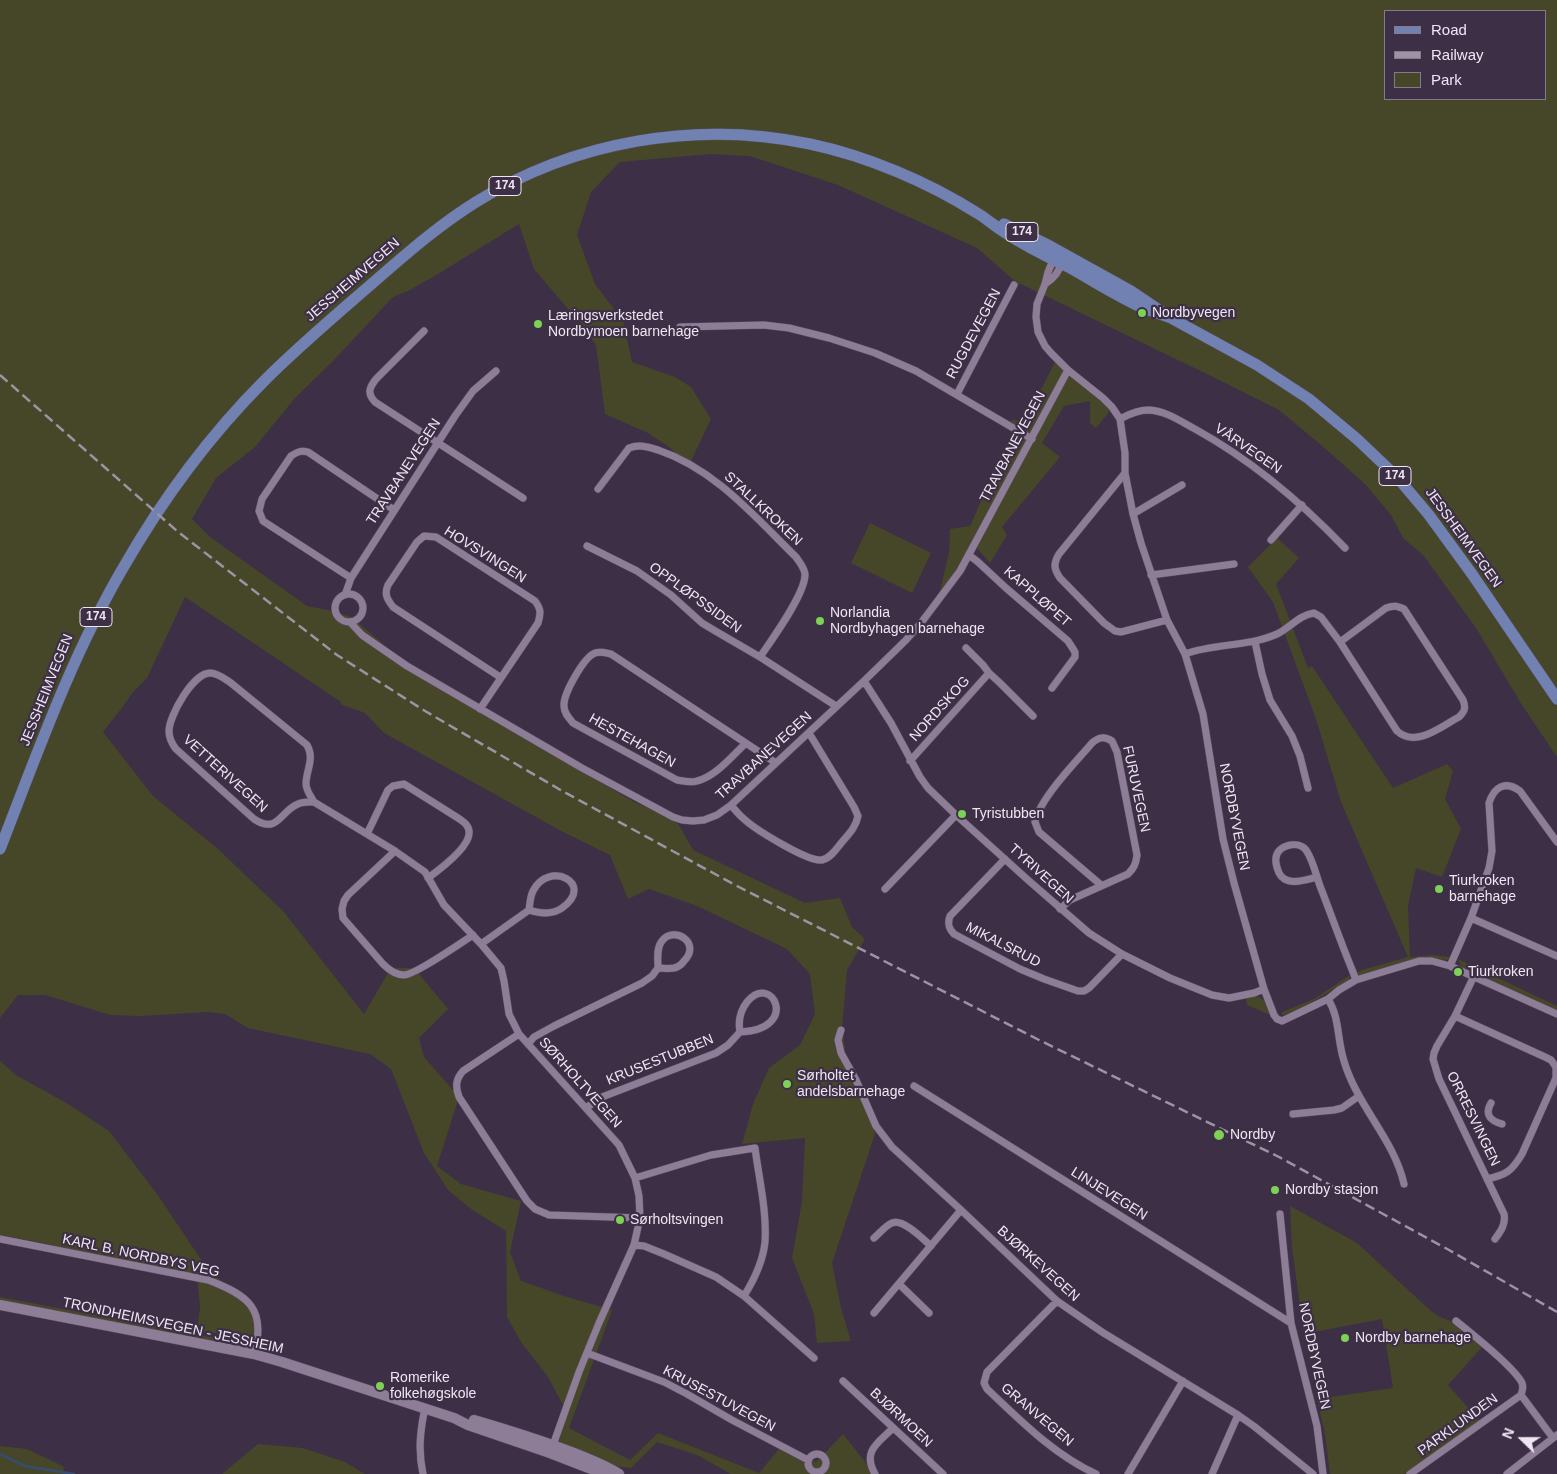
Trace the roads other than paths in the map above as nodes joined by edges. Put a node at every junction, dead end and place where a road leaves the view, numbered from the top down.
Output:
1 (1060, 259) junction
2 (1014, 285) dead end
3 (680, 327) dead end
4 (424, 331) dead end
5 (1068, 370) junction
6 (496, 371) dead end
7 (957, 394) junction
8 (1120, 419) junction
9 (1032, 439) junction
10 (438, 443) junction
11 (1125, 473) junction
12 (1182, 485) dead end
13 (598, 489) dead end
14 (523, 498) dead end
15 (1302, 505) junction
16 (394, 510) junction
17 (1133, 514) junction
18 (1271, 540) dead end
19 (587, 546) dead end
20 (1345, 548) dead end
21 (969, 555) junction
22 (1234, 564) dead end
23 (1151, 575) junction
24 (351, 578) junction
25 (345, 595) junction
26 (1167, 620) junction
27 (350, 622) junction
28 (1256, 642) junction
29 (1340, 642) junction
30 (966, 648) dead end
31 (1185, 654) junction
32 (760, 657) junction
33 (989, 673) junction
34 (500, 677) junction
35 (864, 681) junction
36 (1052, 688) dead end
37 (1557, 699) edge
38 (836, 706) junction
39 (480, 709) junction
40 (1033, 716) dead end
41 (809, 732) junction
42 (745, 744) junction
43 (910, 761) junction
44 (776, 763) junction
45 (1308, 788) dead end
46 (314, 802) junction
47 (730, 805) junction
48 (956, 815) junction
49 (367, 834) junction
50 (1557, 842) edge
51 (0, 849) edge
52 (395, 851) junction
53 (1005, 859) junction
54 (1317, 877) junction
55 (428, 878) junction
56 (1101, 885) junction
57 (885, 889) dead end
58 (1060, 909) junction
59 (529, 910) junction
60 (1471, 918) junction
61 (473, 935) junction
62 (481, 944) junction
63 (1122, 954) junction
64 (1557, 956) edge
65 (1450, 966) junction
66 (658, 968) junction
67 (1474, 976) junction
68 (1356, 980) junction
69 (1264, 989) junction
70 (1328, 999) junction
71 (1557, 1014) edge
72 (1455, 1016) junction
73 (841, 1030) dead end
74 (740, 1032) junction
75 (519, 1034) junction
76 (528, 1044) junction
77 (914, 1086) dead end
78 (1359, 1096) junction
79 (1491, 1103) dead end
80 (586, 1108) junction
81 (1293, 1114) dead end
82 (1502, 1124) dead end
83 (635, 1178) junction
84 (1488, 1179) junction
85 (1404, 1184) dead end
86 (962, 1210) junction
87 (1280, 1214) dead end
88 (640, 1218) junction
89 (874, 1238) dead end
90 (0, 1239) edge
91 (1495, 1239) dead end
92 (634, 1245) junction
93 (931, 1246) junction
94 (899, 1284) junction
95 (744, 1296) junction
96 (1057, 1301) junction
97 (0, 1305) edge
98 (874, 1313) dead end
99 (929, 1314) dead end
100 (1456, 1321) dead end
101 (1291, 1323) junction
102 (588, 1352) junction
103 (254, 1354) junction
104 (814, 1358) dead end
105 (843, 1381) dead end
106 (1183, 1381) junction
107 (1521, 1395) junction
108 (425, 1408) junction
109 (1238, 1415) junction
110 (893, 1428) junction
111 (1555, 1436) edge
112 (552, 1449) junction
113 (808, 1460) dead end
114 (423, 1474) edge
115 (604, 1474) edge
116 (619, 1474) edge
117 (874, 1474) edge
118 (943, 1474) edge
119 (1096, 1474) edge
120 (1128, 1474) edge
121 (1212, 1474) edge
122 (1313, 1474) edge
123 (1323, 1474) edge
124 (1410, 1474) edge
125 (1507, 1474) edge

1 - 5 street, NORDBYVEGEN
1 - 37 main road, JESSHEIMVEGEN / 174
1 - 51 main road, JESSHEIMVEGEN / 174
2 - 7 street, RUGDEVEGEN
3 - 7 street, RUGDEVEGEN
4 - 10 street
5 - 8 street, NORDBYVEGEN
5 - 9 street, TRAVBANEVEGEN
6 - 10 street, TRAVBANEVEGEN
7 - 9 street, RUGDEVEGEN
8 - 11 street, NORDBYVEGEN
8 - 15 street, VÅRVEGEN
9 - 21 street, TRAVBANEVEGEN
10 - 14 street
10 - 16 street, TRAVBANEVEGEN
11 - 17 street, NORDBYVEGEN
11 - 26 street
12 - 17 street
13 - 32 street, STALLKROKEN
15 - 18 street
15 - 20 street, VÅRVEGEN
16 - 24 street, TRAVBANEVEGEN
16 - 24 street
17 - 23 street, NORDBYVEGEN
19 - 32 street, OPPLØPSSIDEN
21 - 35 street, TRAVBANEVEGEN
21 - 36 street, KAPPLØPET
22 - 23 street
23 - 26 street, NORDBYVEGEN
24 - 25 street, TRAVBANEVEGEN
25 - 27 street
25 - 27 street
26 - 31 street, NORDBYVEGEN
27 - 39 street, TRAVBANEVEGEN
28 - 29 street
28 - 31 street
28 - 45 street
29 - 29 street
30 - 33 street, NORDSKOG
31 - 69 street, NORDBYVEGEN
32 - 38 street, OPPLØPSSIDEN
33 - 40 street, NORDSKOG
33 - 43 street, NORDSKOG
34 - 34 street, HOVSVINGEN
34 - 39 street, HOVSVINGEN
35 - 38 street, TRAVBANEVEGEN
35 - 43 street, TYRIVEGEN
38 - 41 street, TRAVBANEVEGEN
39 - 47 street, TRAVBANEVEGEN
41 - 44 street, TRAVBANEVEGEN
41 - 47 street
42 - 42 street, HESTEHAGEN
42 - 44 street, HESTEHAGEN
43 - 48 street, TYRIVEGEN
44 - 47 street, TRAVBANEVEGEN
46 - 46 street, VETTERIVEGEN
46 - 49 street, SØRHOLTVEGEN
48 - 53 street, TYRIVEGEN
48 - 57 street
49 - 52 street, SØRHOLTVEGEN
49 - 55 street
50 - 60 street
52 - 55 street, SØRHOLTVEGEN
52 - 61 street
53 - 58 street, TYRIVEGEN
53 - 63 street, MIKALSRUD
54 - 54 street
54 - 68 street
55 - 61 street, SØRHOLTVEGEN
56 - 56 street, FURUVEGEN
56 - 58 street, FURUVEGEN
58 - 63 street, TYRIVEGEN
59 - 59 street
59 - 62 street
60 - 64 street
60 - 65 street
61 - 62 street, SØRHOLTVEGEN
62 - 75 street, SØRHOLTVEGEN
63 - 69 street, TYRIVEGEN
65 - 67 street
65 - 68 street
66 - 66 street
66 - 76 street
67 - 71 street
67 - 72 street, ORRESVINGEN
68 - 70 street
69 - 70 street, NORDBYVEGEN
70 - 78 street
72 - 84 street, ORRESVINGEN
72 - 84 street, ORRESVINGEN
73 - 86 street, BJØRKEVEGEN
74 - 74 street
74 - 80 street, KRUSESTUBBEN
75 - 76 street, SØRHOLTVEGEN
75 - 88 street
76 - 80 street, SØRHOLTVEGEN
77 - 101 street, LINJEVEGEN
78 - 81 street
78 - 85 street
79 - 82 street, ORRESVINGEN
80 - 83 street, SØRHOLTVEGEN
83 - 88 street, SØRHOLTVEGEN
83 - 95 street
84 - 91 street, ORRESVINGEN
86 - 93 street
86 - 96 street, BJØRKEVEGEN
87 - 101 street, NORDBYVEGEN
88 - 92 street, SØRHOLTVEGEN
89 - 93 street
90 - 103 street, KARL B. NORDBYS VEG
92 - 95 street
92 - 102 street, SØRHOLTVEGEN
93 - 94 street
94 - 98 street
94 - 99 street
95 - 104 street
96 - 106 street, BJØRKEVEGEN
96 - 119 street, GRANVEGEN
97 - 103 main road, TRONDHEIMSVEGEN - JESSHEIM
100 - 107 street
101 - 123 street, NORDBYVEGEN
102 - 112 street, SØRHOLTVEGEN
102 - 113 street, KRUSESTUVEGEN
103 - 108 main road, TRONDHEIMSVEGEN - JESSHEIM
105 - 110 street, BJØRMOEN
106 - 109 street, BJØRKEVEGEN
106 - 120 street
107 - 111 street
107 - 124 street, PARKLUNDEN
108 - 112 main road, TRONDHEIMSVEGEN - JESSHEIM
108 - 114 street
109 - 121 street
109 - 122 street, BJØRKEVEGEN
110 - 117 street
110 - 118 street, BJØRMOEN
111 - 125 street
112 - 115 main road, TRONDHEIMSVEGEN - JESSHEIM
112 - 116 main road, TRONDHEIMSVEGEN - JESSHEIM

